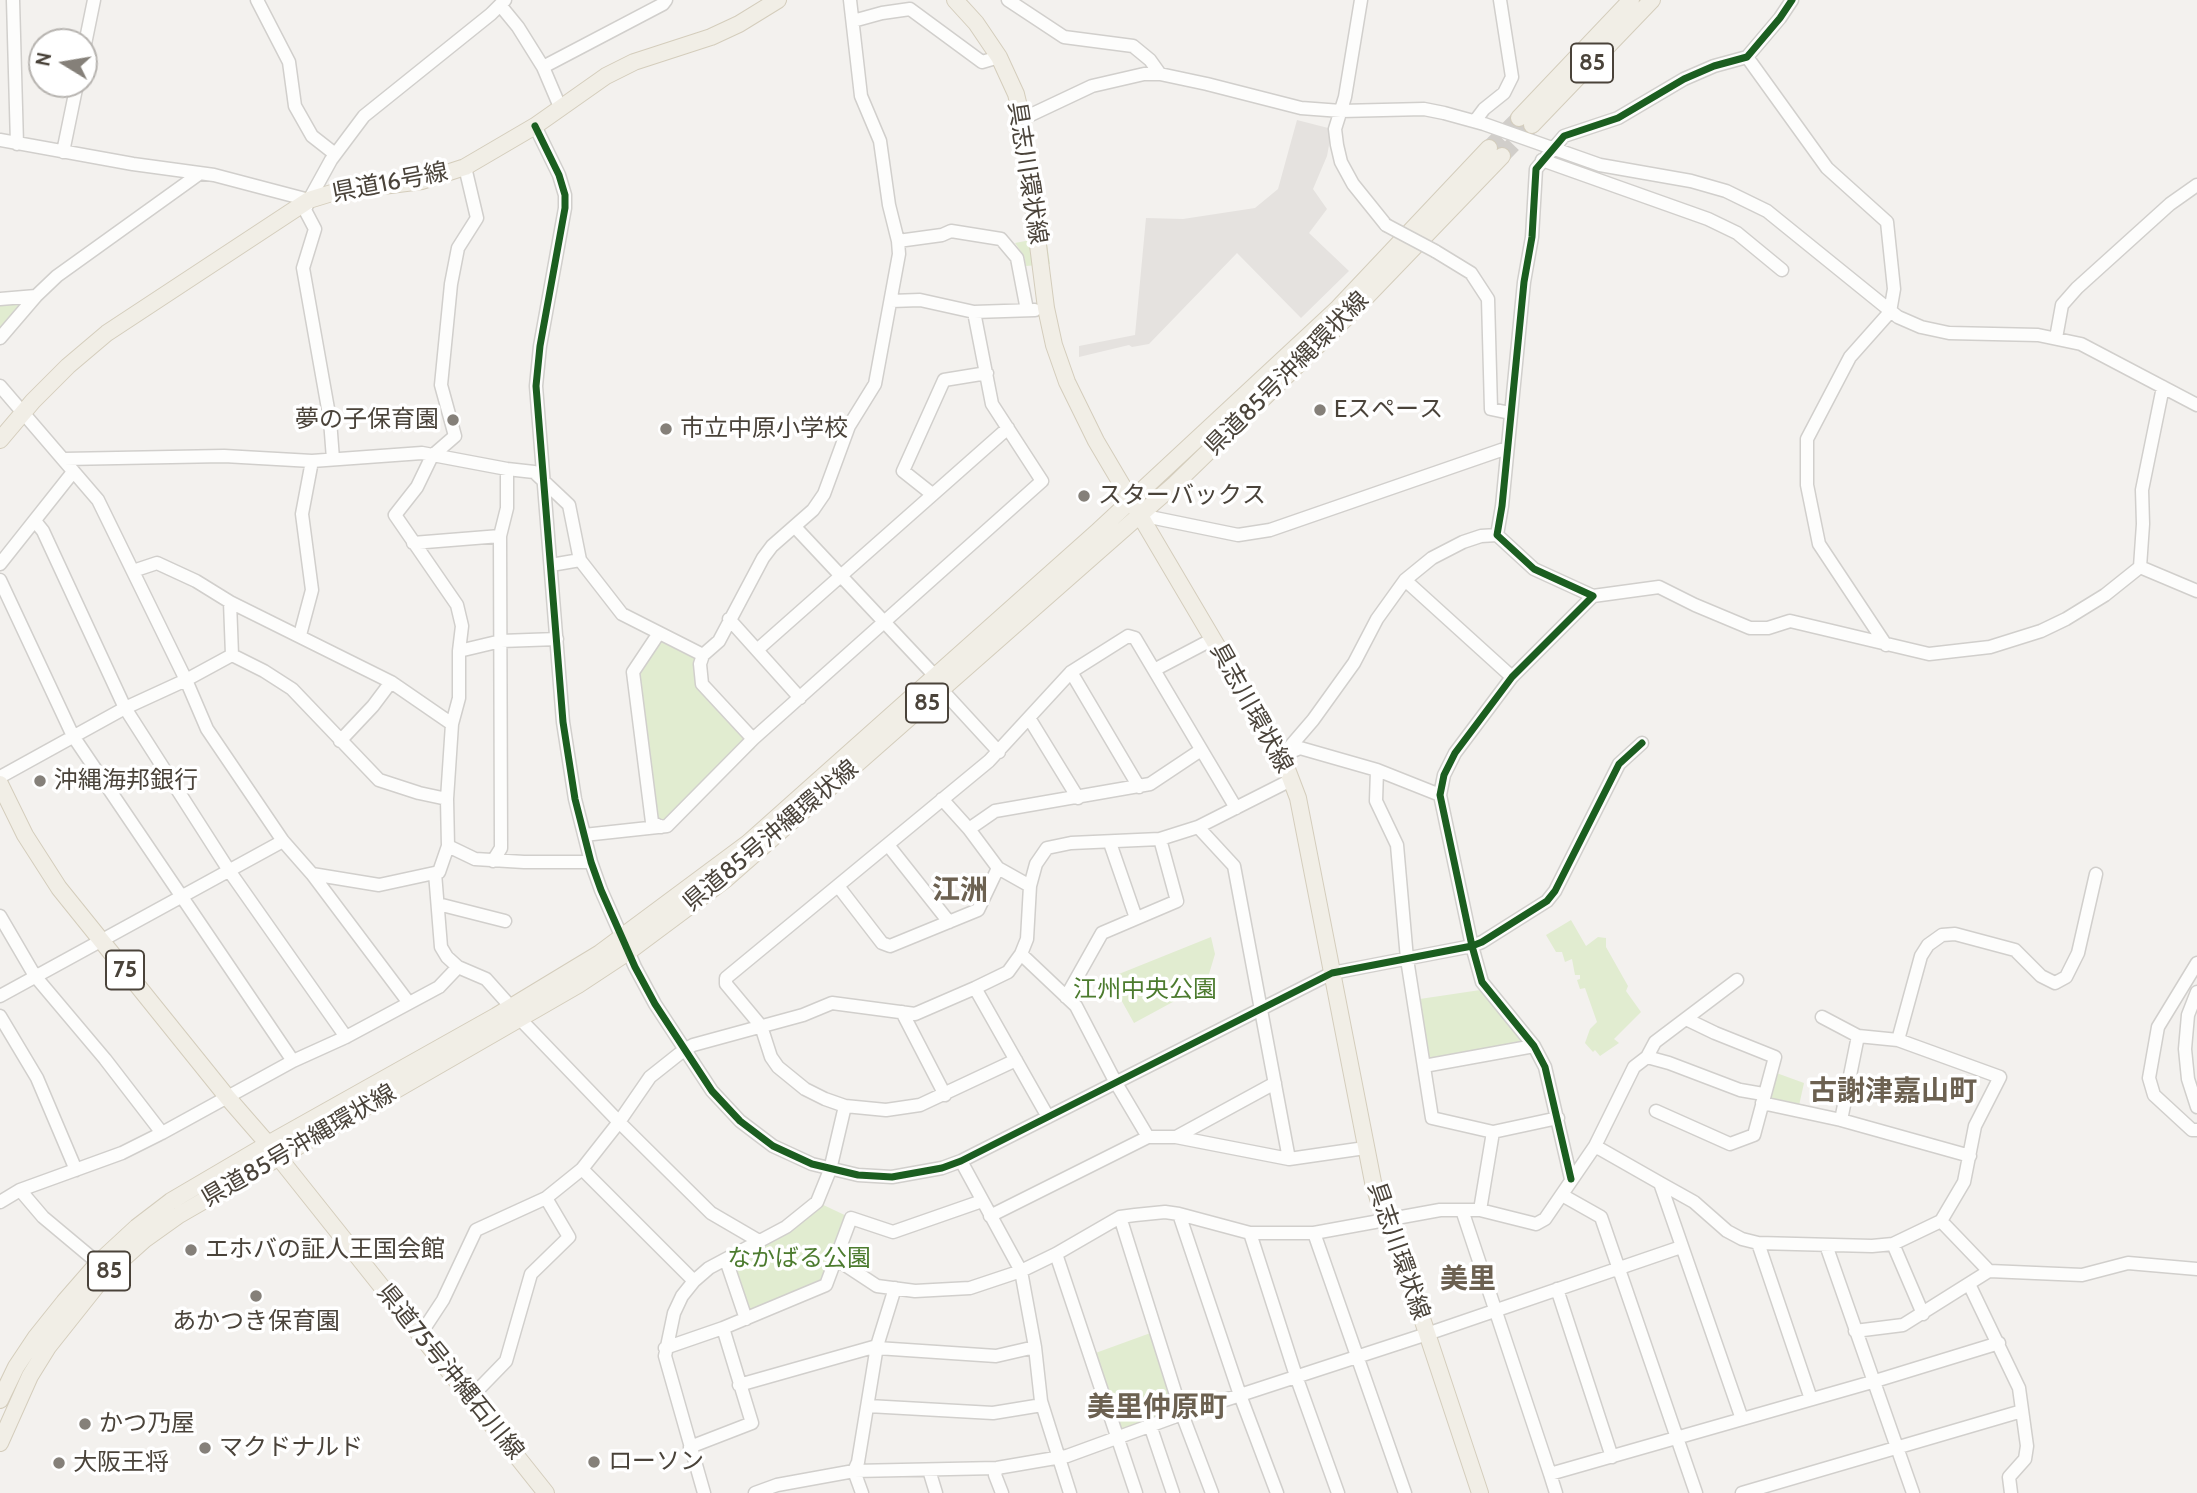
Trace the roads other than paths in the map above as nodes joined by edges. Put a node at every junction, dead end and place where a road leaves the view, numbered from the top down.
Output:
1 (13, 0) edge
2 (94, 0) edge
3 (257, 0) edge
4 (666, 0) edge
5 (850, 0) edge
6 (954, 0) edge
7 (1007, 0) edge
8 (1361, 0) edge
9 (1500, 0) edge
10 (1631, 0) edge
11 (1652, 0) edge
12 (1792, 0) edge
13 (503, 3) edge
14 (766, 3) edge
15 (853, 21) junction
16 (88, 28) edge
17 (999, 57) junction
18 (1747, 57) junction
19 (543, 67) junction
20 (1160, 74) junction
21 (74, 98) edge
22 (559, 107) junction
23 (1341, 111) junction
24 (1022, 119) junction
25 (1475, 121) junction
26 (535, 126) junction
27 (0, 140) edge
28 (17, 144) junction
29 (1551, 149) junction
30 (63, 152) junction
31 (335, 154) junction
32 (1542, 160) junction
33 (465, 167) junction
34 (199, 174) junction
35 (2197, 184) edge
36 (309, 200) junction
37 (898, 241) junction
38 (1782, 270) dead end
39 (36, 296) junction
40 (0, 299) edge
41 (891, 301) junction
42 (1046, 308) junction
43 (1027, 310) junction
44 (974, 312) junction
45 (1890, 312) junction
46 (0, 338) edge
47 (2056, 338) junction
48 (987, 373) junction
49 (0, 386) edge
50 (2163, 387) junction
51 (2197, 405) edge
52 (23, 413) junction
53 (1510, 413) junction
54 (1008, 428) junction
55 (0, 440) edge
56 (1507, 448) junction
57 (432, 456) junction
58 (65, 459) junction
59 (332, 459) junction
60 (312, 461) junction
61 (507, 470) junction
62 (73, 472) junction
63 (544, 483) junction
64 (932, 494) junction
65 (1131, 499) junction
66 (1140, 515) junction
67 (35, 521) junction
68 (794, 527) junction
69 (1497, 535) junction
70 (500, 536) junction
71 (413, 543) junction
72 (580, 560) junction
73 (0, 564) edge
74 (551, 565) junction
75 (2140, 567) junction
76 (133, 572) junction
77 (840, 577) junction
78 (0, 580) edge
79 (1405, 580) junction
80 (2197, 591) edge
81 (1593, 596) junction
82 (230, 602) junction
83 (729, 619) junction
84 (883, 622) junction
85 (659, 633) junction
86 (300, 635) junction
87 (557, 639) junction
88 (1213, 639) junction
89 (501, 641) junction
90 (1886, 645) junction
91 (757, 650) junction
92 (459, 651) junction
93 (232, 655) junction
94 (703, 655) junction
95 (1154, 670) junction
96 (1071, 672) junction
97 (1512, 677) junction
98 (186, 680) junction
99 (391, 682) junction
100 (938, 683) junction
101 (800, 698) junction
102 (125, 708) junction
103 (1030, 718) junction
104 (452, 724) junction
105 (73, 736) junction
106 (753, 739) junction
107 (340, 741) junction
108 (1642, 743) dead end
109 (1202, 750) junction
110 (999, 752) junction
111 (1282, 756) junction
112 (1377, 769) junction
113 (0, 777) edge
114 (1291, 780) junction
115 (0, 784) edge
116 (1139, 787) junction
117 (1440, 795) junction
118 (1078, 798) junction
119 (447, 799) junction
120 (942, 799) junction
121 (1236, 808) junction
122 (661, 827) junction
123 (1198, 827) junction
124 (969, 829) junction
125 (584, 835) junction
126 (1160, 839) junction
127 (283, 841) junction
128 (1110, 843) junction
129 (888, 845) junction
130 (448, 846) junction
131 (493, 860) junction
132 (591, 862) junction
133 (998, 868) junction
134 (230, 872) junction
135 (435, 873) junction
136 (312, 874) junction
137 (2096, 874) dead end
138 (838, 886) junction
139 (1030, 886) junction
140 (181, 898) junction
141 (438, 904) junction
142 (0, 916) edge
143 (1136, 918) junction
144 (505, 921) dead end
145 (949, 922) junction
146 (102, 941) junction
147 (625, 944) junction
148 (1472, 946) junction
149 (1021, 954) junction
150 (1407, 958) junction
151 (2197, 962) edge
152 (458, 967) junction
153 (1332, 973) junction
154 (35, 976) junction
155 (1737, 981) dead end
156 (975, 988) junction
157 (2197, 992) edge
158 (0, 996) edge
159 (1066, 997) junction
160 (409, 1003) junction
161 (1262, 1009) junction
162 (902, 1012) junction
163 (515, 1013) junction
164 (0, 1016) edge
165 (1822, 1017) dead end
166 (1686, 1019) junction
167 (761, 1026) junction
168 (1858, 1036) junction
169 (346, 1037) junction
170 (1898, 1040) junction
171 (1534, 1046) junction
172 (684, 1050) junction
173 (1647, 1057) junction
174 (293, 1060) junction
175 (1016, 1060) junction
176 (1424, 1066) junction
177 (1116, 1083) junction
178 (1275, 1083) junction
179 (945, 1095) junction
180 (228, 1098) junction
181 (1762, 1099) junction
182 (845, 1106) junction
183 (2197, 1107) edge
184 (1656, 1111) dead end
185 (1048, 1117) junction
186 (1558, 1118) junction
187 (1841, 1120) junction
188 (619, 1122) junction
189 (2197, 1130) edge
190 (1493, 1132) junction
191 (162, 1133) junction
192 (1176, 1136) junction
193 (1148, 1137) junction
194 (268, 1144) junction
195 (1595, 1146) junction
196 (1366, 1148) junction
197 (1969, 1156) junction
198 (278, 1158) junction
199 (1289, 1159) junction
200 (961, 1161) junction
201 (582, 1169) junction
202 (76, 1170) junction
203 (830, 1170) junction
204 (1571, 1179) junction
205 (1660, 1184) junction
206 (20, 1190) junction
207 (1562, 1195) junction
208 (547, 1198) junction
209 (982, 1201) junction
210 (0, 1202) edge
211 (1462, 1210) junction
212 (1480, 1210) junction
213 (1179, 1214) junction
214 (990, 1216) junction
215 (1120, 1217) junction
216 (1386, 1219) junction
217 (1941, 1221) junction
218 (1250, 1233) junction
219 (1314, 1233) junction
220 (760, 1241) junction
221 (1758, 1243) junction
222 (1893, 1244) junction
223 (1826, 1245) junction
224 (1681, 1247) junction
225 (1056, 1254) junction
226 (836, 1259) junction
227 (726, 1260) junction
228 (98, 1263) junction
229 (1618, 1268) junction
230 (2197, 1269) edge
231 (1021, 1271) junction
232 (1989, 1271) junction
233 (694, 1281) junction
234 (1969, 1284) junction
235 (895, 1288) junction
236 (1557, 1289) junction
237 (1494, 1310) junction
238 (1923, 1314) junction
239 (746, 1319) junction
240 (723, 1328) junction
241 (1855, 1331) junction
242 (1427, 1334) junction
243 (420, 1335) junction
244 (1999, 1343) junction
245 (877, 1347) junction
246 (1035, 1347) junction
247 (665, 1348) junction
248 (1356, 1357) junction
249 (1296, 1376) junction
250 (1872, 1382) junction
251 (739, 1385) junction
252 (1240, 1395) junction
253 (470, 1398) junction
254 (1811, 1399) junction
255 (0, 1400) edge
256 (1042, 1405) junction
257 (868, 1406) junction
258 (2022, 1411) junction
259 (1182, 1414) junction
260 (1742, 1419) junction
261 (1150, 1425) junction
262 (2, 1432) edge
263 (1118, 1436) junction
264 (1677, 1439) junction
265 (690, 1447) junction
266 (1896, 1448) junction
267 (1612, 1457) junction
268 (1058, 1458) junction
269 (997, 1468) junction
270 (929, 1470) junction
271 (854, 1471) junction
272 (1550, 1474) junction
273 (2006, 1492) edge
274 (547, 1493) edge
275 (704, 1493) edge
276 (755, 1493) edge
277 (862, 1493) edge
278 (936, 1493) edge
279 (1002, 1493) edge
280 (1070, 1493) edge
281 (1136, 1493) edge
282 (1173, 1493) edge
283 (1212, 1493) edge
284 (1277, 1493) edge
285 (1338, 1493) edge
286 (1405, 1493) edge
287 (1480, 1493) edge
288 (1556, 1493) edge
289 (1696, 1493) edge
290 (1742, 1493) edge
291 (1913, 1493) edge

1 - 28 street
2 - 16 street
3 - 31 street
4 - 19 street
5 - 15 street
6 - 17 main road, 具志川環状線
7 - 20 street
8 - 23 street
9 - 25 street
10 - 11 main road, 85
12 - 18 street
13 - 19 street
13 - 31 street
14 - 22 main road, 県道16号線
15 - 17 street
15 - 37 street
17 - 24 main road, 具志川環状線
18 - 29 street
18 - 45 street
19 - 22 street
20 - 23 street
20 - 24 street
21 - 30 street
22 - 26 main road, 県道16号線
23 - 25 street
23 - 53 street, bridge
24 - 42 main road, 具志川環状線
25 - 29 street
26 - 33 main road, 県道16号線
26 - 63 street
27 - 28 street
28 - 30 street
29 - 32 street
29 - 45 street
30 - 34 street
31 - 36 street
32 - 38 street
32 - 53 street
33 - 36 main road, 県道16号線
33 - 57 street
34 - 36 street
34 - 39 street
35 - 47 street
36 - 52 main road, 県道16号線
36 - 59 street
37 - 41 street
37 - 43 street
39 - 40 street
39 - 46 street
41 - 44 street
41 - 68 street
42 - 43 street
42 - 65 main road, 具志川環状線
43 - 44 street
44 - 48 street
45 - 47 street
45 - 90 street
47 - 50 street
48 - 54 street
48 - 64 street
49 - 52 street
50 - 51 street
50 - 75 street
52 - 55 main road, 県道16号線
52 - 58 street
53 - 56 street
54 - 64 street
54 - 84 street
56 - 66 street
56 - 69 street
57 - 59 street
57 - 61 street
57 - 71 street
58 - 60 street
58 - 62 street
59 - 60 street
60 - 86 street
61 - 63 street
61 - 70 street
62 - 67 street
62 - 76 street
63 - 72 street
63 - 74 street
64 - 77 street
65 - 66 main road, 具志川環状線
65 - 66 main road, 県道85号沖縄環状線 / 85
65 - 100 main road, 県道85号沖縄環状線 / 85
66 - 88 main road, 具志川環状線
66 - 100 main road, 県道85号沖縄環状線 / 85
67 - 73 street
67 - 102 street
68 - 77 street
68 - 83 street
69 - 79 street
69 - 81 street
70 - 71 street
70 - 89 street
71 - 92 street
72 - 74 street
72 - 85 street
74 - 87 street
75 - 80 street
75 - 90 street
76 - 82 street
76 - 98 street
77 - 84 street
77 - 91 street
78 - 105 street
79 - 97 street
79 - 111 street
81 - 90 street
81 - 97 street
82 - 86 street
82 - 93 street
83 - 91 street
83 - 94 street
84 - 100 street
84 - 101 street
85 - 94 street
85 - 122 street
86 - 99 street
87 - 89 street
87 - 125 street
88 - 95 street
88 - 111 main road, 具志川環状線
89 - 92 street
89 - 131 street
91 - 101 street
92 - 104 street
93 - 98 street
93 - 107 street
94 - 106 street
95 - 96 street
95 - 109 street
96 - 103 street
96 - 116 street
97 - 117 street
98 - 102 street
98 - 127 street
99 - 104 street
99 - 107 street
100 - 110 street
100 - 147 main road, 県道85号沖縄環状線 / 85
101 - 106 street
102 - 105 street
102 - 134 street
103 - 110 street
103 - 118 street
104 - 119 street
105 - 113 street
105 - 140 street
106 - 122 street
107 - 119 street
108 - 148 street
109 - 116 street
109 - 121 street
110 - 120 street
111 - 112 street
111 - 114 main road, 具志川環状線
112 - 117 street
112 - 150 street
114 - 121 street
114 - 153 main road, 具志川環状線
115 - 146 main road, 県道75号沖縄石川線 / 75
116 - 118 street
117 - 148 street
118 - 124 street
119 - 130 street
120 - 124 street
120 - 129 street
121 - 123 street
122 - 125 street
123 - 126 street
123 - 161 street
124 - 133 street
125 - 132 street
126 - 128 street
126 - 143 street
127 - 134 street
127 - 136 street
128 - 139 street
128 - 143 street
129 - 138 street
129 - 145 street
130 - 131 street
130 - 135 street
131 - 132 street
132 - 147 street
133 - 139 street
133 - 145 street
134 - 140 street
134 - 169 street
135 - 136 street
135 - 141 street
136 - 160 street
137 - 170 street
138 - 145 street
138 - 167 street
139 - 149 street
140 - 146 street
140 - 174 street
141 - 144 street
141 - 152 street
142 - 154 street
143 - 159 street
146 - 154 street
146 - 180 main road, 県道75号沖縄石川線 / 75
147 - 163 main road, 県道85号沖縄環状線 / 85
147 - 172 street
148 - 150 street
148 - 171 street
149 - 156 street
149 - 159 street
150 - 153 street
150 - 176 street
151 - 189 street
152 - 160 street
152 - 163 street
153 - 161 street
153 - 196 main road, 具志川環状線
154 - 158 street
154 - 191 street
155 - 166 street
156 - 162 street
156 - 175 street
157 - 183 street
159 - 177 street
160 - 169 street
161 - 177 street
161 - 178 street
162 - 167 street
162 - 179 street
163 - 188 street
163 - 194 main road, 県道85号沖縄環状線 / 85
163 - 198 main road, 県道85号沖縄環状線 / 85
164 - 202 street
165 - 168 street
166 - 173 street
166 - 181 street
167 - 172 street
167 - 182 street
168 - 170 street
168 - 187 street
169 - 174 street
170 - 197 street
171 - 176 street
171 - 186 street
172 - 188 street
172 - 203 street
173 - 181 street
173 - 195 street
174 - 180 street
175 - 179 street
175 - 185 street
176 - 190 street
177 - 185 street
177 - 193 street
178 - 192 street
178 - 199 street
179 - 182 street
180 - 191 street
180 - 194 main road, 県道75号沖縄石川線 / 75
181 - 184 street
181 - 187 street
182 - 203 street
185 - 200 street
186 - 190 street
186 - 204 street
187 - 197 street
188 - 201 street
188 - 220 street
190 - 212 street
191 - 202 street
192 - 193 street
192 - 199 street
193 - 214 street
194 - 198 main road, 県道75号沖縄石川線 / 75
194 - 228 main road, 県道85号沖縄環状線 / 85
195 - 204 street
195 - 205 street
196 - 199 street
196 - 216 main road, 具志川環状線
197 - 217 street
198 - 243 main road, 県道75号沖縄石川線 / 75
198 - 262 main road, 県道85号沖縄環状線 / 85
200 - 203 street
200 - 209 street
201 - 208 street
201 - 233 street
202 - 206 street
203 - 220 street
204 - 207 street
205 - 221 street
205 - 224 street
206 - 210 street
206 - 228 street
207 - 212 street
207 - 229 street
208 - 243 street
208 - 253 street
209 - 214 street
209 - 226 street
211 - 212 street
211 - 216 street
211 - 237 street
213 - 215 street
213 - 218 street
213 - 252 street
214 - 231 street
215 - 225 street
215 - 259 street
216 - 219 street
216 - 242 main road, 具志川環状線
217 - 222 street
217 - 232 street
218 - 219 street
218 - 249 street
219 - 248 street
220 - 227 street
221 - 223 street
221 - 254 street
222 - 223 street
222 - 238 street
223 - 241 street
224 - 229 street
224 - 260 street
225 - 231 street
225 - 263 street
226 - 235 street
226 - 239 street
227 - 233 street
227 - 239 street
228 - 255 main road, 県道85号沖縄環状線 / 85
229 - 236 street
229 - 264 street
230 - 232 street
231 - 235 street
231 - 246 street
232 - 234 street
233 - 247 street
234 - 238 street
234 - 244 street
235 - 245 street
236 - 237 street
236 - 267 street
237 - 242 street
237 - 272 street
238 - 241 street
239 - 240 street
240 - 247 street
240 - 251 street
241 - 250 street
242 - 248 street
242 - 287 main road, 具志川環状線
243 - 253 main road, 県道75号沖縄石川線 / 75
244 - 250 street
244 - 258 street
245 - 246 street
245 - 251 street
245 - 257 street
246 - 256 street
247 - 265 street
248 - 249 street
248 - 286 street
249 - 252 street
249 - 285 street
250 - 254 street
250 - 266 street
251 - 265 street
252 - 259 street
252 - 284 street
253 - 274 main road, 県道75号沖縄石川線 / 75
254 - 260 street
256 - 257 street
256 - 268 street
257 - 271 street
258 - 266 street
258 - 273 street
259 - 261 street
259 - 283 street
260 - 264 street
261 - 263 street
261 - 282 street
263 - 268 street
263 - 281 street
264 - 267 street
264 - 289 street
265 - 275 street
266 - 290 street
266 - 291 street
267 - 272 street
268 - 269 street
268 - 280 street
269 - 270 street
269 - 279 street
270 - 271 street
270 - 278 street
271 - 276 street
271 - 277 street
272 - 288 street

